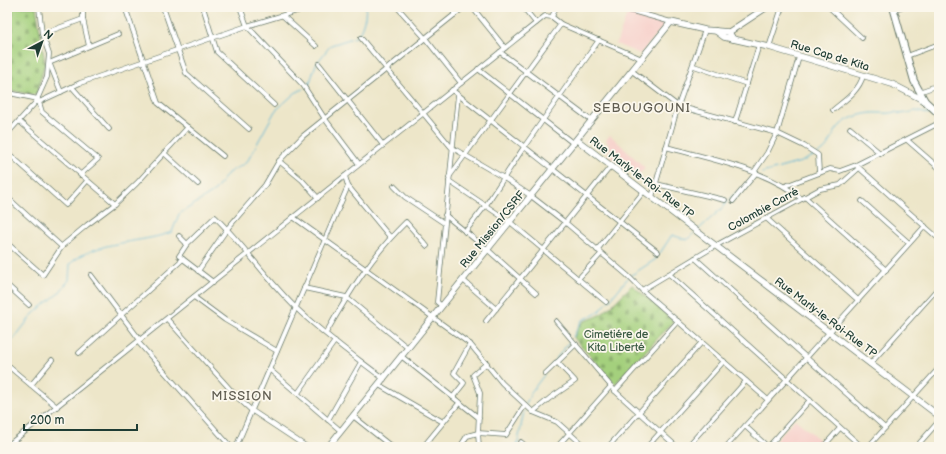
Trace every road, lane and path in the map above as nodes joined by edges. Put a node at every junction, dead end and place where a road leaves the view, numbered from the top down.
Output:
1 (39, 7) edge
2 (83, 7) edge
3 (125, 7) edge
4 (163, 7) edge
5 (203, 7) edge
6 (240, 7) edge
7 (310, 7) edge
8 (397, 7) edge
9 (454, 7) edge
10 (464, 7) edge
11 (472, 7) edge
12 (524, 7) edge
13 (556, 7) edge
14 (618, 7) edge
15 (641, 7) edge
16 (767, 7) edge
17 (782, 7) edge
18 (829, 7) edge
19 (901, 7) edge
20 (893, 8) edge
21 (639, 13) junction
22 (454, 15) junction
23 (283, 16) junction
24 (552, 16) junction
25 (83, 19) junction
26 (671, 22) junction
27 (536, 23) junction
28 (561, 24) junction
29 (247, 26) junction
30 (706, 30) junction
31 (716, 31) junction
32 (729, 32) junction
33 (42, 34) junction
34 (118, 34) dead end
35 (213, 38) junction
36 (361, 38) dead end
37 (425, 38) junction
38 (862, 38) dead end
39 (733, 39) junction
40 (599, 40) junction
41 (939, 44) edge
42 (759, 45) junction
43 (89, 46) junction
44 (316, 46) dead end
45 (769, 47) junction
46 (505, 48) junction
47 (178, 50) junction
48 (500, 52) junction
49 (48, 54) junction
50 (907, 56) junction
51 (799, 57) junction
52 (642, 58) junction
53 (143, 62) junction
54 (49, 63) junction
55 (319, 64) dead end
56 (694, 66) junction
57 (387, 69) junction
58 (478, 69) junction
59 (632, 70) junction
60 (526, 72) junction
61 (863, 76) junction
62 (461, 83) junction
63 (747, 84) junction
64 (939, 85) edge
65 (72, 87) junction
66 (7, 90) edge
67 (452, 90) junction
68 (61, 92) junction
69 (919, 92) junction
70 (510, 94) junction
71 (458, 95) junction
72 (560, 97) junction
73 (38, 101) junction
74 (348, 101) junction
75 (925, 101) junction
76 (274, 105) dead end
77 (678, 106) junction
78 (833, 110) dead end
79 (423, 113) junction
80 (939, 114) edge
81 (325, 119) junction
82 (490, 120) junction
83 (544, 120) junction
84 (19, 121) junction
85 (592, 121) junction
86 (735, 122) junction
87 (939, 123) edge
88 (188, 127) junction
89 (850, 128) dead end
90 (109, 129) dead end
91 (249, 129) dead end
92 (777, 133) junction
93 (7, 134) edge
94 (907, 140) junction
95 (575, 142) junction
96 (383, 145) junction
97 (452, 147) junction
98 (524, 147) junction
99 (666, 147) junction
100 (7, 152) edge
101 (164, 153) junction
102 (880, 154) junction
103 (223, 156) dead end
104 (465, 156) junction
105 (279, 162) junction
106 (360, 164) junction
107 (611, 166) junction
108 (857, 166) junction
109 (939, 168) edge
110 (553, 169) junction
111 (755, 172) junction
112 (819, 173) junction
113 (80, 175) junction
114 (345, 176) junction
115 (504, 178) junction
116 (449, 179) junction
117 (87, 181) junction
118 (198, 184) dead end
119 (656, 184) junction
120 (348, 186) junction
121 (394, 186) dead end
122 (785, 186) junction
123 (644, 191) junction
124 (531, 196) junction
125 (588, 196) junction
126 (7, 197) edge
127 (652, 197) junction
128 (318, 198) junction
129 (803, 198) junction
130 (725, 200) dead end
131 (732, 201) dead end
132 (862, 201) dead end
133 (114, 204) junction
134 (486, 205) junction
135 (445, 215) junction
136 (293, 217) junction
137 (766, 218) junction
138 (620, 221) junction
139 (510, 222) junction
140 (444, 223) junction
141 (566, 223) junction
142 (924, 226) junction
143 (227, 229) junction
144 (465, 232) junction
145 (701, 234) joint
146 (179, 236) dead end
147 (390, 237) junction
148 (939, 239) edge
149 (325, 241) junction
150 (7, 243) edge
151 (909, 243) junction
152 (187, 244) junction
153 (427, 246) dead end
154 (715, 246) junction
155 (62, 247) junction
156 (488, 250) junction
157 (597, 250) junction
158 (544, 251) junction
159 (658, 252) dead end
160 (247, 254) junction
161 (601, 254) junction
162 (695, 258) junction
163 (183, 259) junction
164 (366, 269) junction
165 (886, 270) junction
166 (198, 271) junction
167 (669, 274) junction
168 (91, 275) dead end
169 (519, 279) junction
170 (578, 279) junction
171 (464, 280) junction
172 (213, 282) junction
173 (7, 285) edge
174 (939, 287) edge
175 (304, 288) junction
176 (642, 290) junction
177 (536, 293) dead end
178 (194, 297) junction
179 (346, 297) junction
180 (858, 300) junction
181 (606, 302) dead end
182 (29, 305) dead end
183 (442, 306) junction
184 (296, 308) junction
185 (496, 309) junction
186 (121, 315) junction
187 (433, 317) junction
188 (167, 318) junction
189 (486, 321) dead end
190 (556, 321) dead end
191 (678, 321) junction
192 (829, 332) junction
193 (326, 333) junction
194 (139, 341) junction
195 (335, 341) junction
196 (702, 342) junction
197 (470, 344) junction
198 (576, 344) junction
199 (408, 348) junction
200 (277, 351) junction
201 (79, 353) dead end
202 (402, 356) junction
203 (806, 358) junction
204 (52, 360) dead end
205 (724, 361) junction
206 (361, 362) junction
207 (557, 362) junction
208 (487, 363) junction
209 (870, 364) junction
210 (7, 365) edge
211 (939, 368) edge
212 (269, 369) junction
213 (546, 374) dead end
214 (384, 379) junction
215 (787, 380) junction
216 (746, 381) junction
217 (379, 385) junction
218 (31, 386) junction
219 (611, 386) junction
220 (615, 391) junction
221 (298, 393) junction
222 (454, 397) junction
223 (914, 397) junction
224 (768, 400) junction
225 (810, 400) junction
226 (460, 402) junction
227 (525, 405) junction
228 (57, 407) junction
229 (252, 410) junction
230 (533, 412) junction
231 (639, 412) junction
232 (353, 416) junction
233 (939, 416) edge
234 (479, 418) junction
235 (328, 420) junction
236 (939, 421) edge
237 (443, 422) junction
238 (745, 426) junction
239 (840, 428) junction
240 (885, 428) junction
241 (341, 431) junction
242 (660, 432) junction
243 (478, 433) junction
244 (570, 433) junction
245 (522, 442) dead end
246 (7, 446) edge
247 (231, 447) edge
248 (236, 447) edge
249 (306, 447) edge
250 (328, 447) edge
251 (392, 447) edge
252 (423, 447) edge
253 (460, 447) edge
254 (480, 447) edge
255 (527, 447) edge
256 (557, 447) edge
257 (585, 447) edge
258 (608, 447) edge
259 (647, 447) edge
260 (677, 447) edge
261 (687, 447) edge
262 (726, 447) edge
263 (768, 447) edge
264 (823, 447) edge
265 (862, 447) edge
266 (868, 447) edge
267 (916, 447) edge

1 - 33 street
2 - 25 street
3 - 53 street
4 - 47 street
5 - 35 street
6 - 29 street
7 - 23 street
8 - 37 street
9 - 22 street
10 - 22 street
11 - 46 street
12 - 27 street
13 - 24 street
14 - 21 street
15 - 21 street
16 - 32 street
17 - 45 street
18 - 38 street
19 - 20 street
20 - 50 main road
21 - 26 street
22 - 37 street
23 - 29 street
23 - 44 street
24 - 27 street
24 - 28 street
25 - 33 street
25 - 43 street
26 - 30 street
26 - 52 street, Rue Mission/CSRF
27 - 46 street
28 - 40 street
28 - 60 street
29 - 35 street
29 - 81 street
30 - 31 street
30 - 56 street
31 - 32 street
31 - 39 street, Rue Cap de Kita
32 - 39 street
33 - 49 street
34 - 43 street
35 - 47 street
35 - 76 street
36 - 57 street
37 - 57 street
37 - 62 street
39 - 42 street, Rue Cap de Kita
40 - 52 street
40 - 72 street
41 - 50 street
42 - 45 street, Rue Cap de Kita
42 - 63 street
43 - 54 street
45 - 51 street, Rue Cap de Kita
46 - 48 street
47 - 53 street
47 - 91 street
48 - 58 street
48 - 60 street
49 - 54 street
49 - 73 street
50 - 69 main road
51 - 61 street, Rue Cap de Kita
51 - 92 street
52 - 59 street, Rue Mission/CSRF
53 - 65 street
53 - 88 street
54 - 68 street
55 - 74 street
56 - 63 street
56 - 77 street
57 - 74 street
57 - 79 street
58 - 62 street
58 - 70 street
59 - 77 street
59 - 85 street, Rue Mission/CSRF
60 - 70 street
60 - 72 street
61 - 75 street, Rue Cap de Kita
61 - 78 street
62 - 67 street
63 - 86 street
64 - 69 street
65 - 68 street
65 - 90 street
66 - 73 street
67 - 71 street
67 - 79 street
68 - 73 street
69 - 75 main road
70 - 82 street
70 - 83 street
71 - 82 street
71 - 97 street
72 - 83 street
72 - 85 street
73 - 84 street
73 - 113 street
74 - 81 street
74 - 96 street
75 - 80 main road
77 - 86 street
77 - 99 street
79 - 96 street
79 - 97 street
81 - 105 street
81 - 106 street
82 - 98 street
82 - 104 street
83 - 95 street
83 - 98 street
84 - 93 street
84 - 113 street
85 - 95 street, Rue Mission/CSRF
86 - 92 street
87 - 94 street
88 - 101 street
88 - 103 street
89 - 102 street
92 - 111 street
92 - 112 street
94 - 102 street
94 - 109 street
95 - 107 street, Rue Marly-le-Roi- Rue TP
95 - 110 street, Rue Mission/CSRF
96 - 106 street
97 - 104 street
97 - 116 street
98 - 110 street
98 - 115 street
99 - 111 street
99 - 119 street
100 - 117 street
101 - 118 street
101 - 133 street
102 - 108 street
104 - 115 street
104 - 116 street
105 - 128 street
105 - 143 street
106 - 114 street
107 - 123 street, Rue Marly-le-Roi- Rue TP
107 - 125 street
108 - 112 street
108 - 129 street, Colombie Carré
108 - 142 street
110 - 124 street, Rue Mission/CSRF
110 - 125 street
111 - 122 street
111 - 131 street
112 - 122 street
113 - 117 street
114 - 120 street
114 - 128 street
115 - 124 street
115 - 134 street
116 - 134 street
116 - 135 street
117 - 133 street
119 - 127 street
119 - 130 street
120 - 147 street
120 - 149 street
121 - 140 street
122 - 129 street
123 - 127 street, Rue Marly-le-Roi- Rue TP
123 - 138 street
124 - 139 street, Rue Mission/CSRF
124 - 141 street
125 - 138 street
125 - 141 street
126 - 155 street
127 - 145 street, Rue Marly-le-Roi- Rue TP
128 - 136 street
129 - 137 street, Colombie Carré
129 - 165 street
132 - 151 street
133 - 155 street
134 - 139 street
134 - 144 street
135 - 140 street
135 - 144 street
136 - 149 street
136 - 160 street
137 - 154 street, Colombie Carré
137 - 180 street
138 - 157 street
138 - 159 street
139 - 156 street, Rue Mission/CSRF
139 - 158 street
140 - 183 street
141 - 157 street
141 - 158 street
142 - 148 street
142 - 151 street
143 - 152 street
143 - 160 street
143 - 166 street
144 - 156 street
145 - 154 street, Rue Marly-le-Roi-Rue TP
146 - 152 street
147 - 153 street
147 - 164 street
149 - 164 street
149 - 175 street
150 - 155 street
151 - 165 street
152 - 163 street
154 - 162 street, Colombie Carré
154 - 192 street, Rue Marly-le-Roi-Rue TP
156 - 169 street
156 - 171 street, Rue Mission/CSRF
157 - 161 street
158 - 169 street
158 - 170 street
160 - 172 street
160 - 184 street
161 - 170 street
161 - 176 street
162 - 167 street, Colombie Carré
162 - 203 street
163 - 166 street
163 - 186 street
164 - 179 street
164 - 187 street
165 - 180 street
166 - 172 street
167 - 176 street, Colombie Carré
167 - 215 street
168 - 186 street
169 - 177 street
169 - 185 street
170 - 181 street
171 - 183 street, Rue Mission/CSRF
171 - 185 street
172 - 178 street
173 - 182 street
174 - 209 street
175 - 179 street
175 - 184 street
176 - 191 street
178 - 188 street
178 - 200 street
179 - 193 street
179 - 199 street
180 - 192 street
183 - 187 street, Rue Mission/CSRF
184 - 193 street
184 - 200 street
185 - 189 street
186 - 194 street
186 - 201 street
187 - 197 street
187 - 199 street, Rue Mission/CSRF
188 - 194 street
188 - 229 street
190 - 198 street
191 - 196 street
191 - 220 street
192 - 203 street
192 - 209 street, Rue Marly-le-Roi-Rue TP
193 - 195 street
194 - 228 street
194 - 247 street
195 - 206 street
195 - 221 street
196 - 205 street
196 - 231 street
197 - 208 street
197 - 222 street
198 - 207 street
198 - 219 street
199 - 202 street, Rue Mission/CSRF
200 - 212 street
202 - 214 street, Rue Mission/CSRF
202 - 222 street
203 - 215 street
203 - 240 street
204 - 218 street
205 - 216 street
205 - 242 street
206 - 214 street
206 - 235 street
207 - 213 street
207 - 230 street
208 - 227 street
208 - 234 street
209 - 223 street, Rue Marly-le-Roi-Rue TP
210 - 218 street
211 - 223 street
212 - 221 street
212 - 229 street
214 - 217 street, Rue Mission/CSRF
215 - 224 street
215 - 225 street
216 - 224 street
216 - 261 street
217 - 232 street, Rue Mission/CSRF
217 - 237 street
218 - 228 street
219 - 220 street
219 - 244 street
220 - 231 street
221 - 235 street
222 - 226 street
223 - 233 street, Rue Marly-le-Roi-Rue TP
223 - 240 street
224 - 238 street
225 - 239 street
225 - 263 street
226 - 234 street
226 - 237 street
227 - 230 street
227 - 243 street
228 - 246 street
229 - 248 street
229 - 249 street
230 - 244 street
231 - 242 street
231 - 258 street
232 - 241 street, Rue Mission/CSRF
232 - 251 street
234 - 243 street
235 - 241 street
236 - 267 street
237 - 252 street
238 - 262 street
238 - 263 street
239 - 264 street
239 - 265 street
240 - 266 street
241 - 250 street, Rue Mission/CSRF
242 - 259 street
242 - 260 street
243 - 253 street
243 - 254 street
244 - 256 street
244 - 257 street
245 - 255 street

